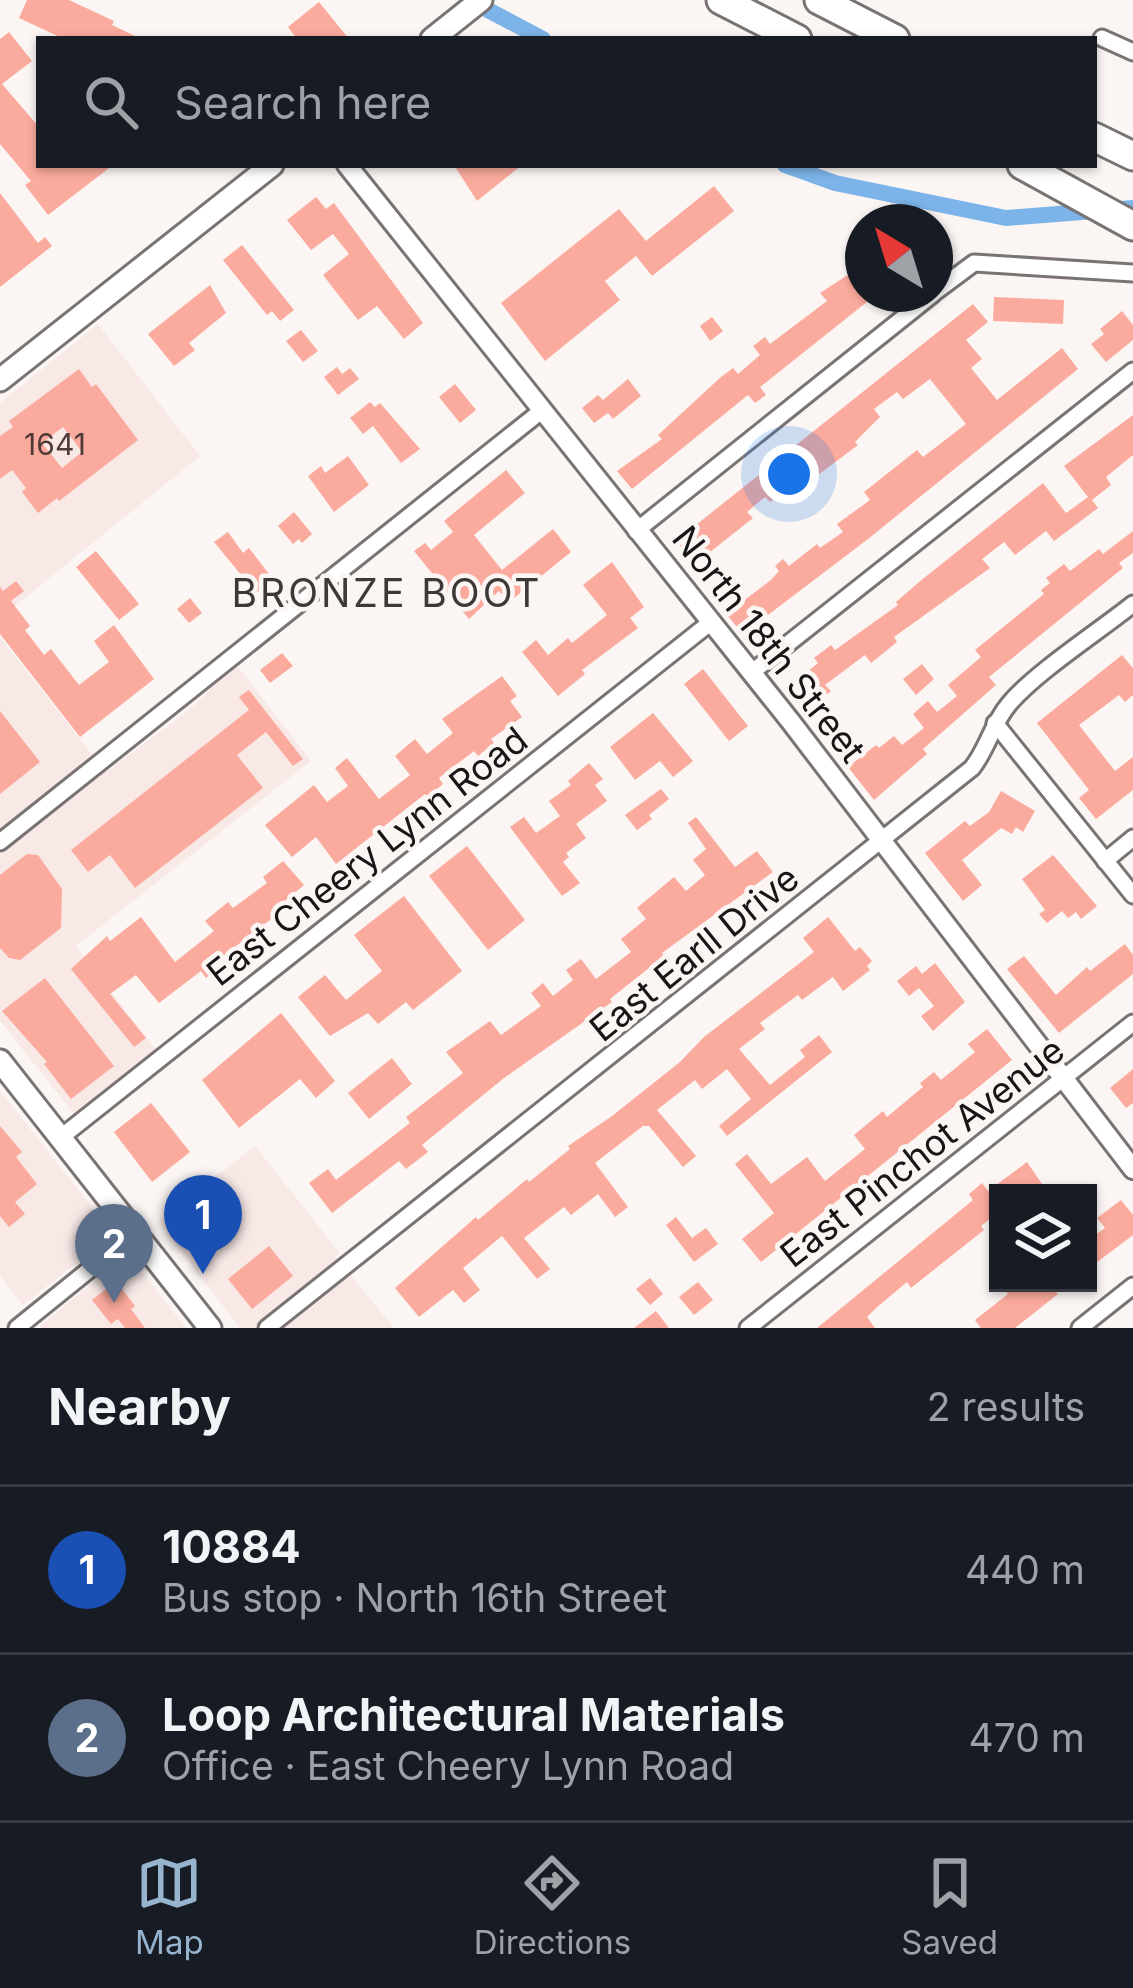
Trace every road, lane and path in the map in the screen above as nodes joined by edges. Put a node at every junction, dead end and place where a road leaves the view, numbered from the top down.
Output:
1 (481, 0) edge
2 (722, 0) edge
3 (819, 0) edge
4 (436, 36) edge
5 (790, 36) edge
6 (889, 36) edge
7 (1102, 38) dead end
8 (1133, 52) edge
9 (1097, 123) edge
10 (1097, 138) edge
11 (1132, 148) edge
12 (268, 168) edge
13 (349, 168) edge
14 (1027, 168) edge
15 (1051, 168) edge
16 (1133, 208) edge
17 (1133, 226) edge
18 (1133, 273) edge
19 (953, 279) edge
20 (910, 312) edge
21 (1133, 370) edge
22 (0, 380) edge
23 (540, 412) junction
24 (636, 530) junction
25 (1133, 604) edge
26 (711, 622) junction
27 (752, 673) junction
28 (995, 723) junction
29 (1133, 838) edge
30 (882, 841) junction
31 (0, 842) edge
32 (1105, 860) junction
33 (1133, 895) edge
34 (1133, 1023) edge
35 (0, 1061) edge
36 (1062, 1080) junction
37 (60, 1138) junction
38 (1133, 1169) edge
39 (136, 1232) junction
40 (1133, 1286) edge
41 (17, 1328) edge
42 (210, 1328) edge
43 (267, 1328) edge
44 (748, 1328) edge
45 (1080, 1328) edge

1 - 4 main road
2 - 5 highway
3 - 6 highway
7 - 8 street
9 - 11 highway
10 - 11 highway
12 - 22 main road
13 - 23 street, North 18th Street
14 - 17 highway
15 - 16 highway
18 - 19 street
20 - 24 street
21 - 27 street
23 - 24 street, North 18th Street
23 - 31 street
24 - 26 street, North 18th Street
25 - 28 street, East Earll Drive
26 - 27 street, North 18th Street
26 - 37 street, East Cheery Lynn Road
27 - 30 street, North 18th Street
28 - 30 street, East Earll Drive
28 - 32 street
29 - 32 street
30 - 36 street, North 18th Street
30 - 43 street, East Earll Drive
32 - 33 street
34 - 36 street, East Pinchot Avenue
35 - 37 main road
36 - 38 street, North 18th Street
36 - 44 street, East Pinchot Avenue
37 - 39 main road
39 - 41 street
39 - 42 main road
40 - 45 street

